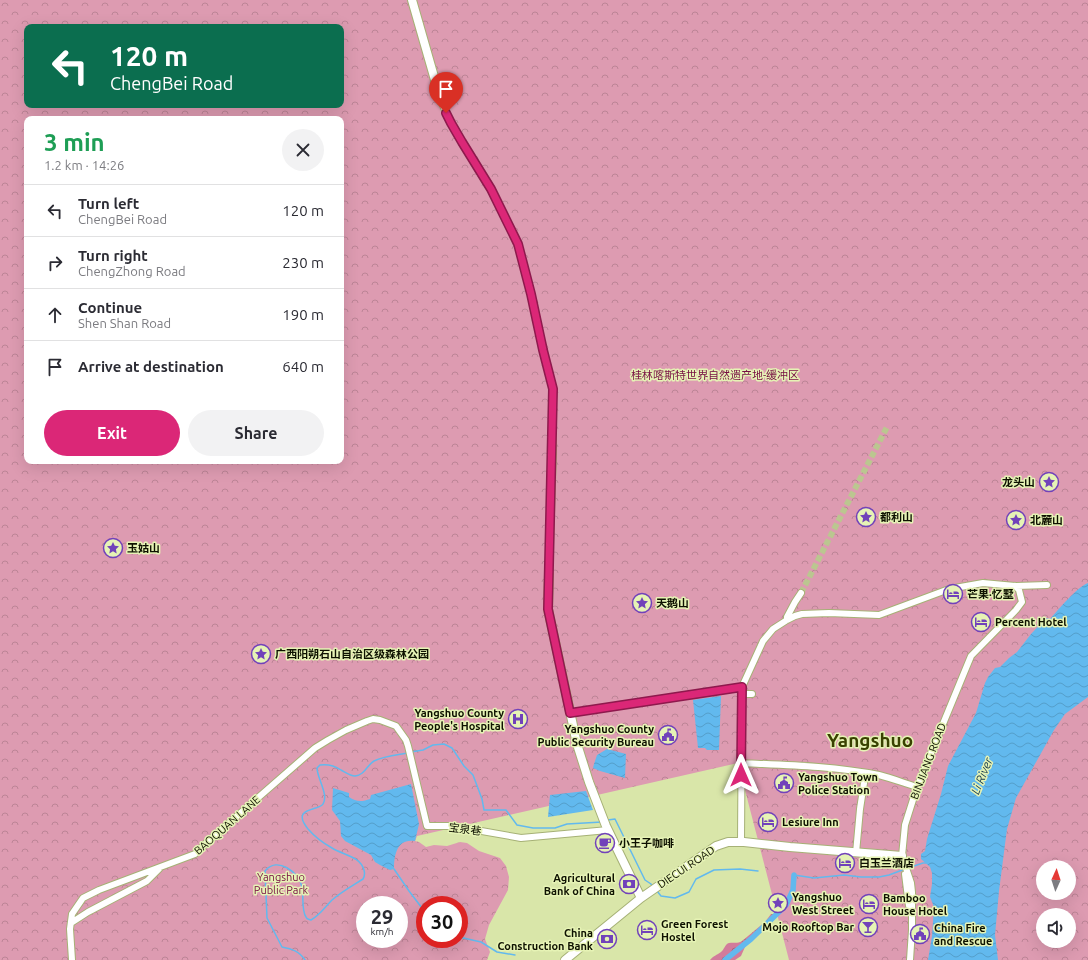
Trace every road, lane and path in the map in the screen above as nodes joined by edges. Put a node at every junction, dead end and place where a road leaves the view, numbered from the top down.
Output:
1 (412, 0) edge
2 (441, 101) joint
3 (549, 574) joint
4 (1047, 585) dead end
5 (1015, 586) junction
6 (801, 593) tunnel mouth
7 (787, 620) junction
8 (742, 687) junction
9 (742, 694) junction
10 (752, 694) dead end
11 (570, 713) junction
12 (396, 726) joint
13 (742, 763) junction
14 (865, 773) junction
15 (917, 787) junction
16 (607, 828) junction
17 (741, 842) junction
18 (856, 853) junction
19 (903, 860) junction
20 (160, 867) junction
21 (641, 898) junction
22 (71, 923) junction
23 (912, 930) junction
24 (72, 960) edge
25 (565, 960) edge
26 (910, 960) edge

1 - 2 street
2 - 3 street
3 - 11 street
4 - 5 street
5 - 7 street
5 - 15 street, BINJIANG ROAD
6 - 7 street
7 - 8 street
8 - 9 street
8 - 11 street
9 - 10 street
9 - 13 street
9 - 17 street
11 - 16 street
12 - 16 street, 宝泉巷
12 - 20 street, BAOQUAN LANE
13 - 14 street
13 - 17 street
14 - 15 street
14 - 18 street
15 - 19 street, BINJIANG ROAD
16 - 21 street
17 - 18 street, DIECUI ROAD
17 - 19 street
17 - 21 street, DIECUI ROAD
18 - 19 street, DIECUI ROAD
19 - 23 street
19 - 23 street, BINJIANG ROAD
20 - 22 street
20 - 22 street, BAOQUAN LANE
21 - 25 street, DIECUI ROAD
22 - 24 street, BAOQUAN LANE
23 - 26 street, BINJIANG ROAD

